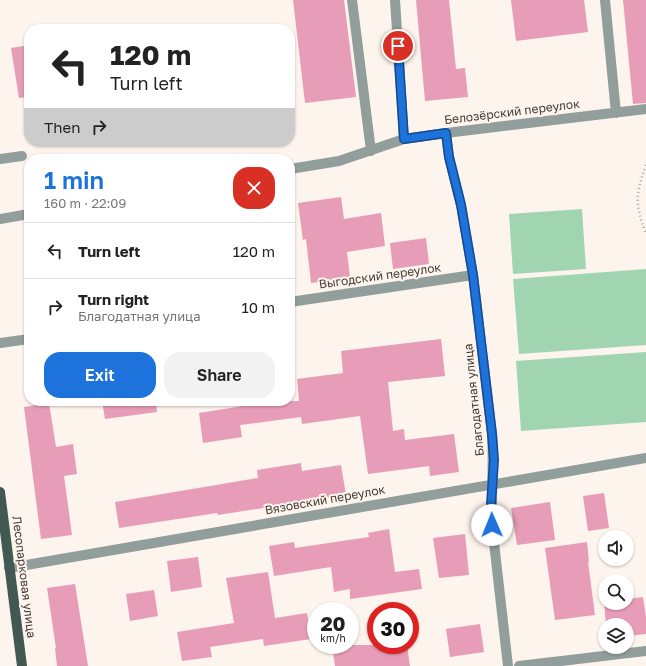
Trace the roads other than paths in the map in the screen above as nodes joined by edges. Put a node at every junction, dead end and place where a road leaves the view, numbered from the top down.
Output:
1 (352, 0) edge
2 (395, 0) edge
3 (605, 0) edge
4 (646, 109) edge
5 (616, 113) junction
6 (446, 133) junction
7 (404, 139) junction
8 (371, 151) junction
9 (22, 156) dead end
10 (0, 159) edge
11 (295, 168) edge
12 (24, 215) edge
13 (0, 219) edge
14 (473, 275) junction
15 (295, 301) edge
16 (24, 340) edge
17 (0, 343) edge
18 (646, 458) edge
19 (493, 484) junction
20 (0, 492) edge
21 (9, 568) junction
22 (646, 651) edge
23 (22, 666) edge
24 (508, 666) edge
25 (519, 666) edge

1 - 8 street
2 - 7 street
3 - 5 street
4 - 5 street, Белозёрский переулок
5 - 6 street, Белозёрский переулок
6 - 7 street, Белозёрский переулок
6 - 14 street, Благодатная улица
7 - 8 street, Белозёрский переулок
8 - 11 street, Белозёрский переулок
9 - 10 street
12 - 13 street
14 - 15 street, Выгодский переулок
14 - 19 street, Благодатная улица
16 - 17 street
18 - 19 street, Вязовский переулок
19 - 21 street, Вязовский переулок
19 - 24 street, Благодатная улица
20 - 21 main road, Лесопарковая улица
21 - 23 main road, Лесопарковая улица
22 - 25 street

